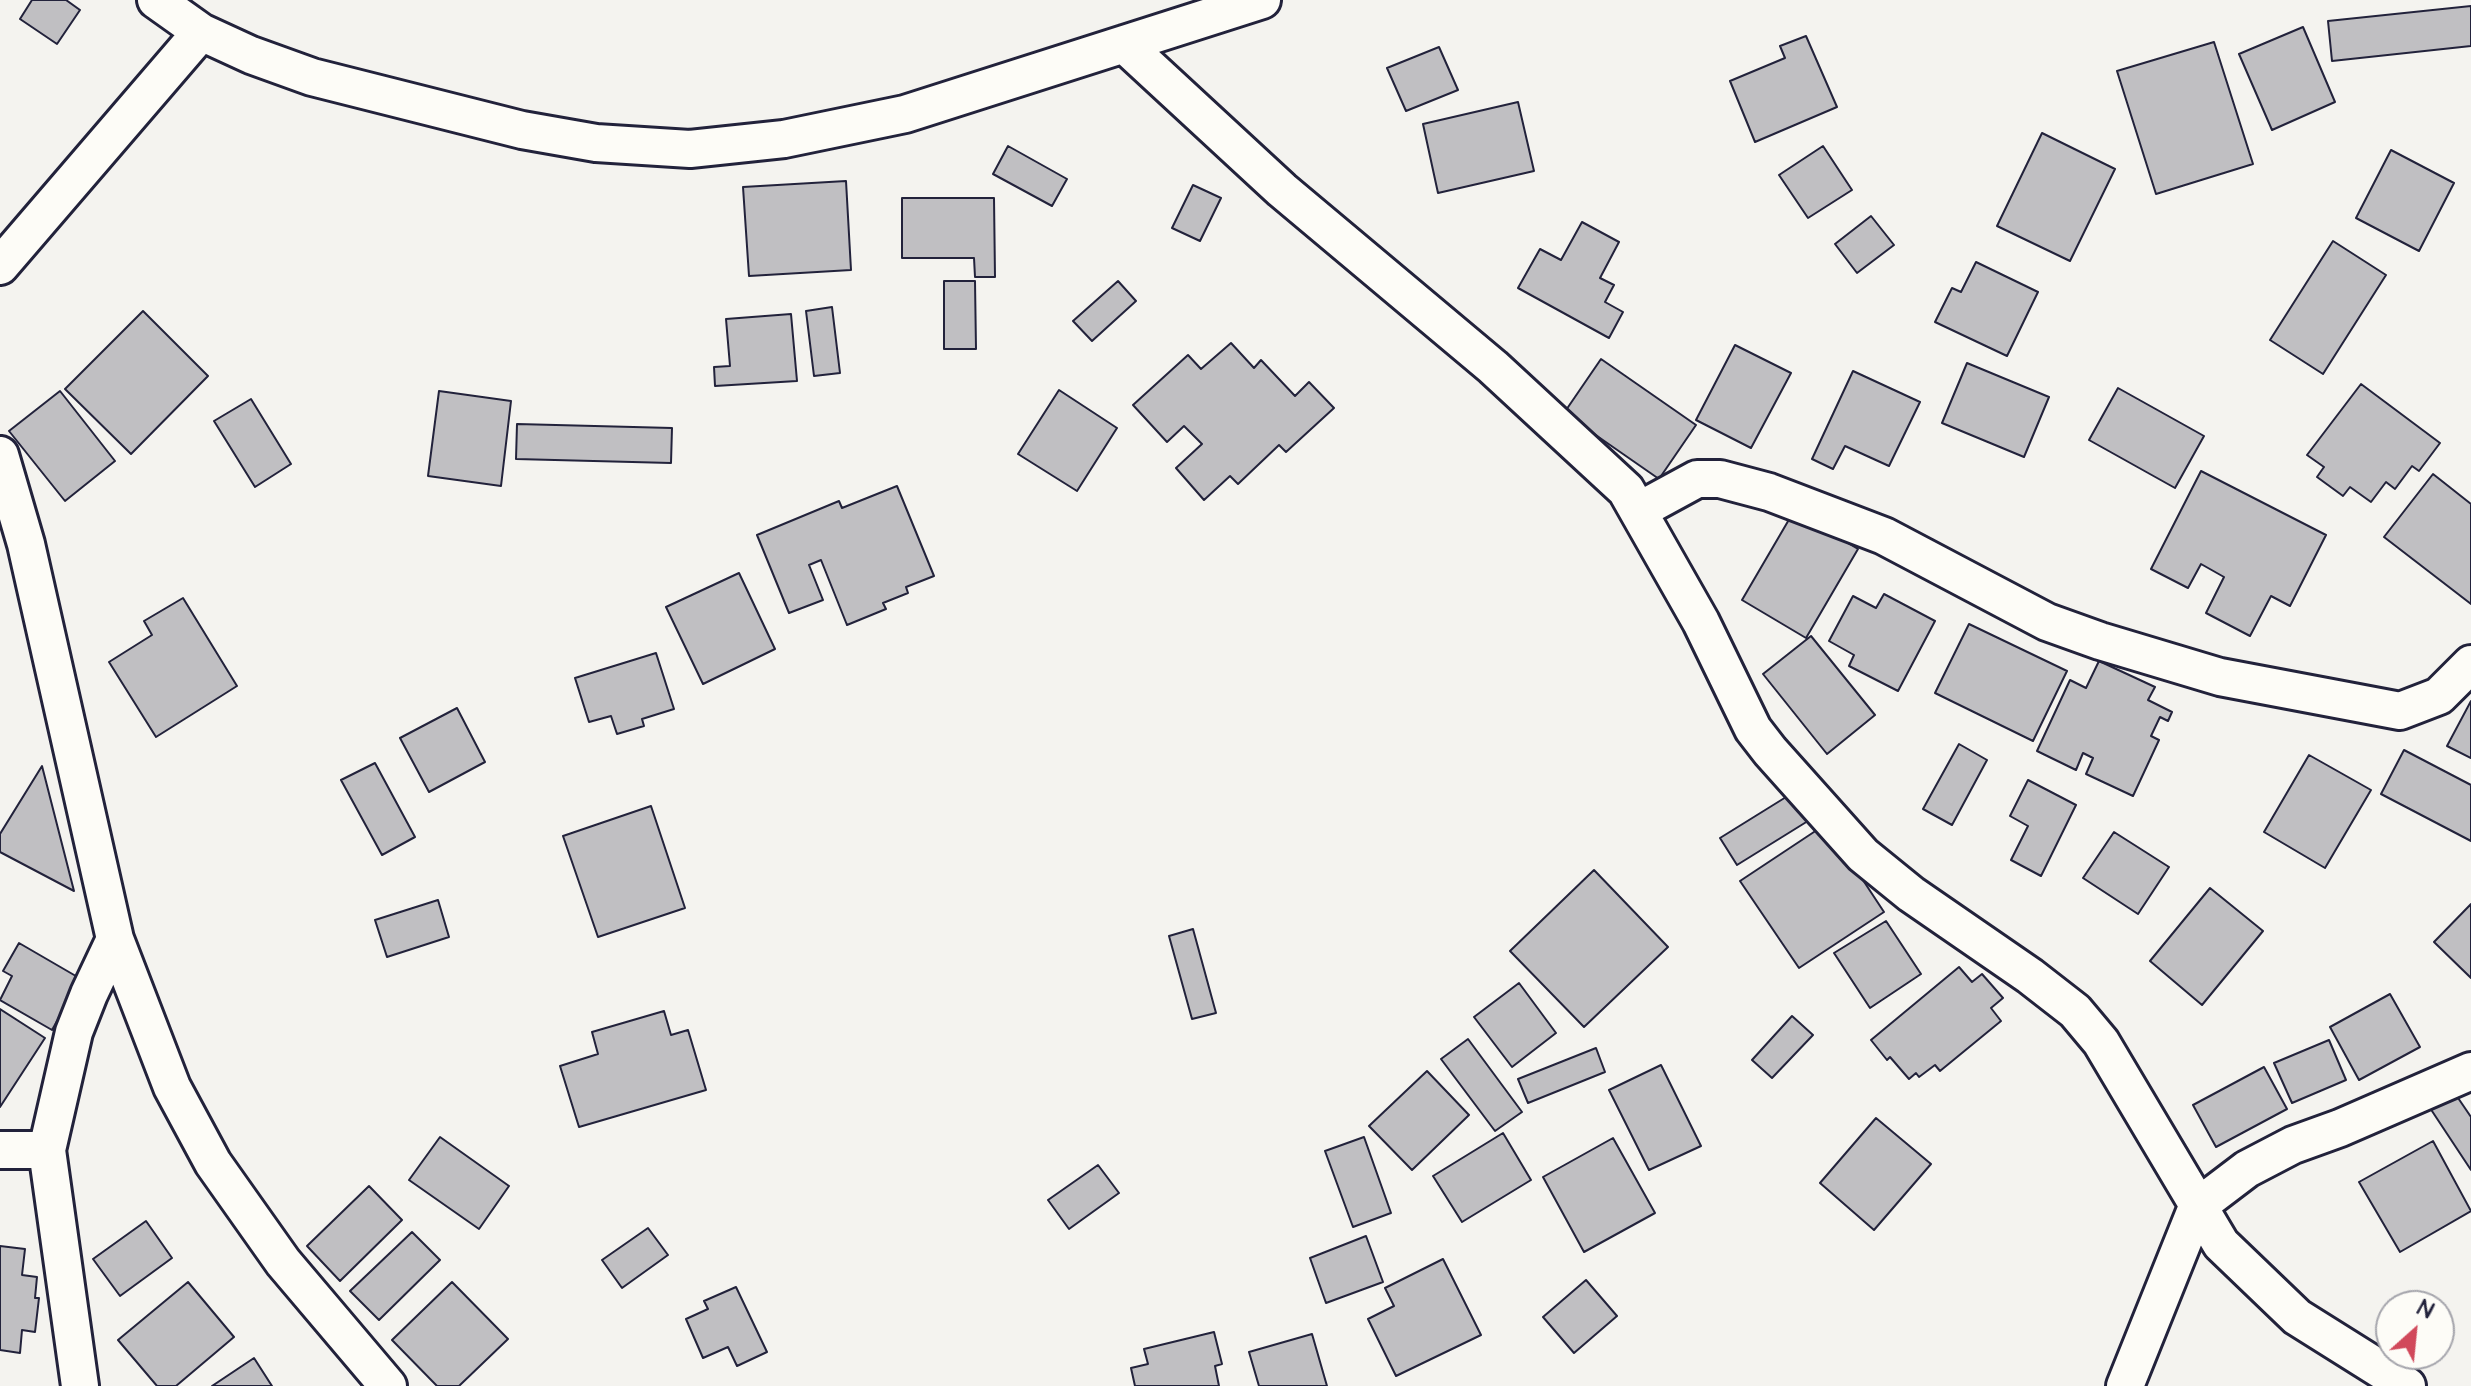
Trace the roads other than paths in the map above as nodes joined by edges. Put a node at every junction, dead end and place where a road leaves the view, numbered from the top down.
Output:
1 (156, 0) edge
2 (1262, 0) edge
3 (201, 32) junction
4 (1124, 44) junction
5 (0, 266) edge
6 (3, 482) edge
7 (1640, 510) junction
8 (2471, 664) edge
9 (115, 939) junction
10 (2471, 1071) edge
11 (0, 1150) edge
12 (47, 1150) junction
13 (2197, 1207) junction
14 (80, 1386) edge
15 (388, 1386) edge
16 (2125, 1386) edge
17 (2407, 1386) edge

1 - 3 street
2 - 4 street
3 - 4 street
3 - 5 street
4 - 7 street
6 - 9 street
7 - 8 street
7 - 13 street
9 - 12 street
9 - 15 street
10 - 13 street
11 - 12 street
12 - 14 street
13 - 16 street
13 - 17 street

